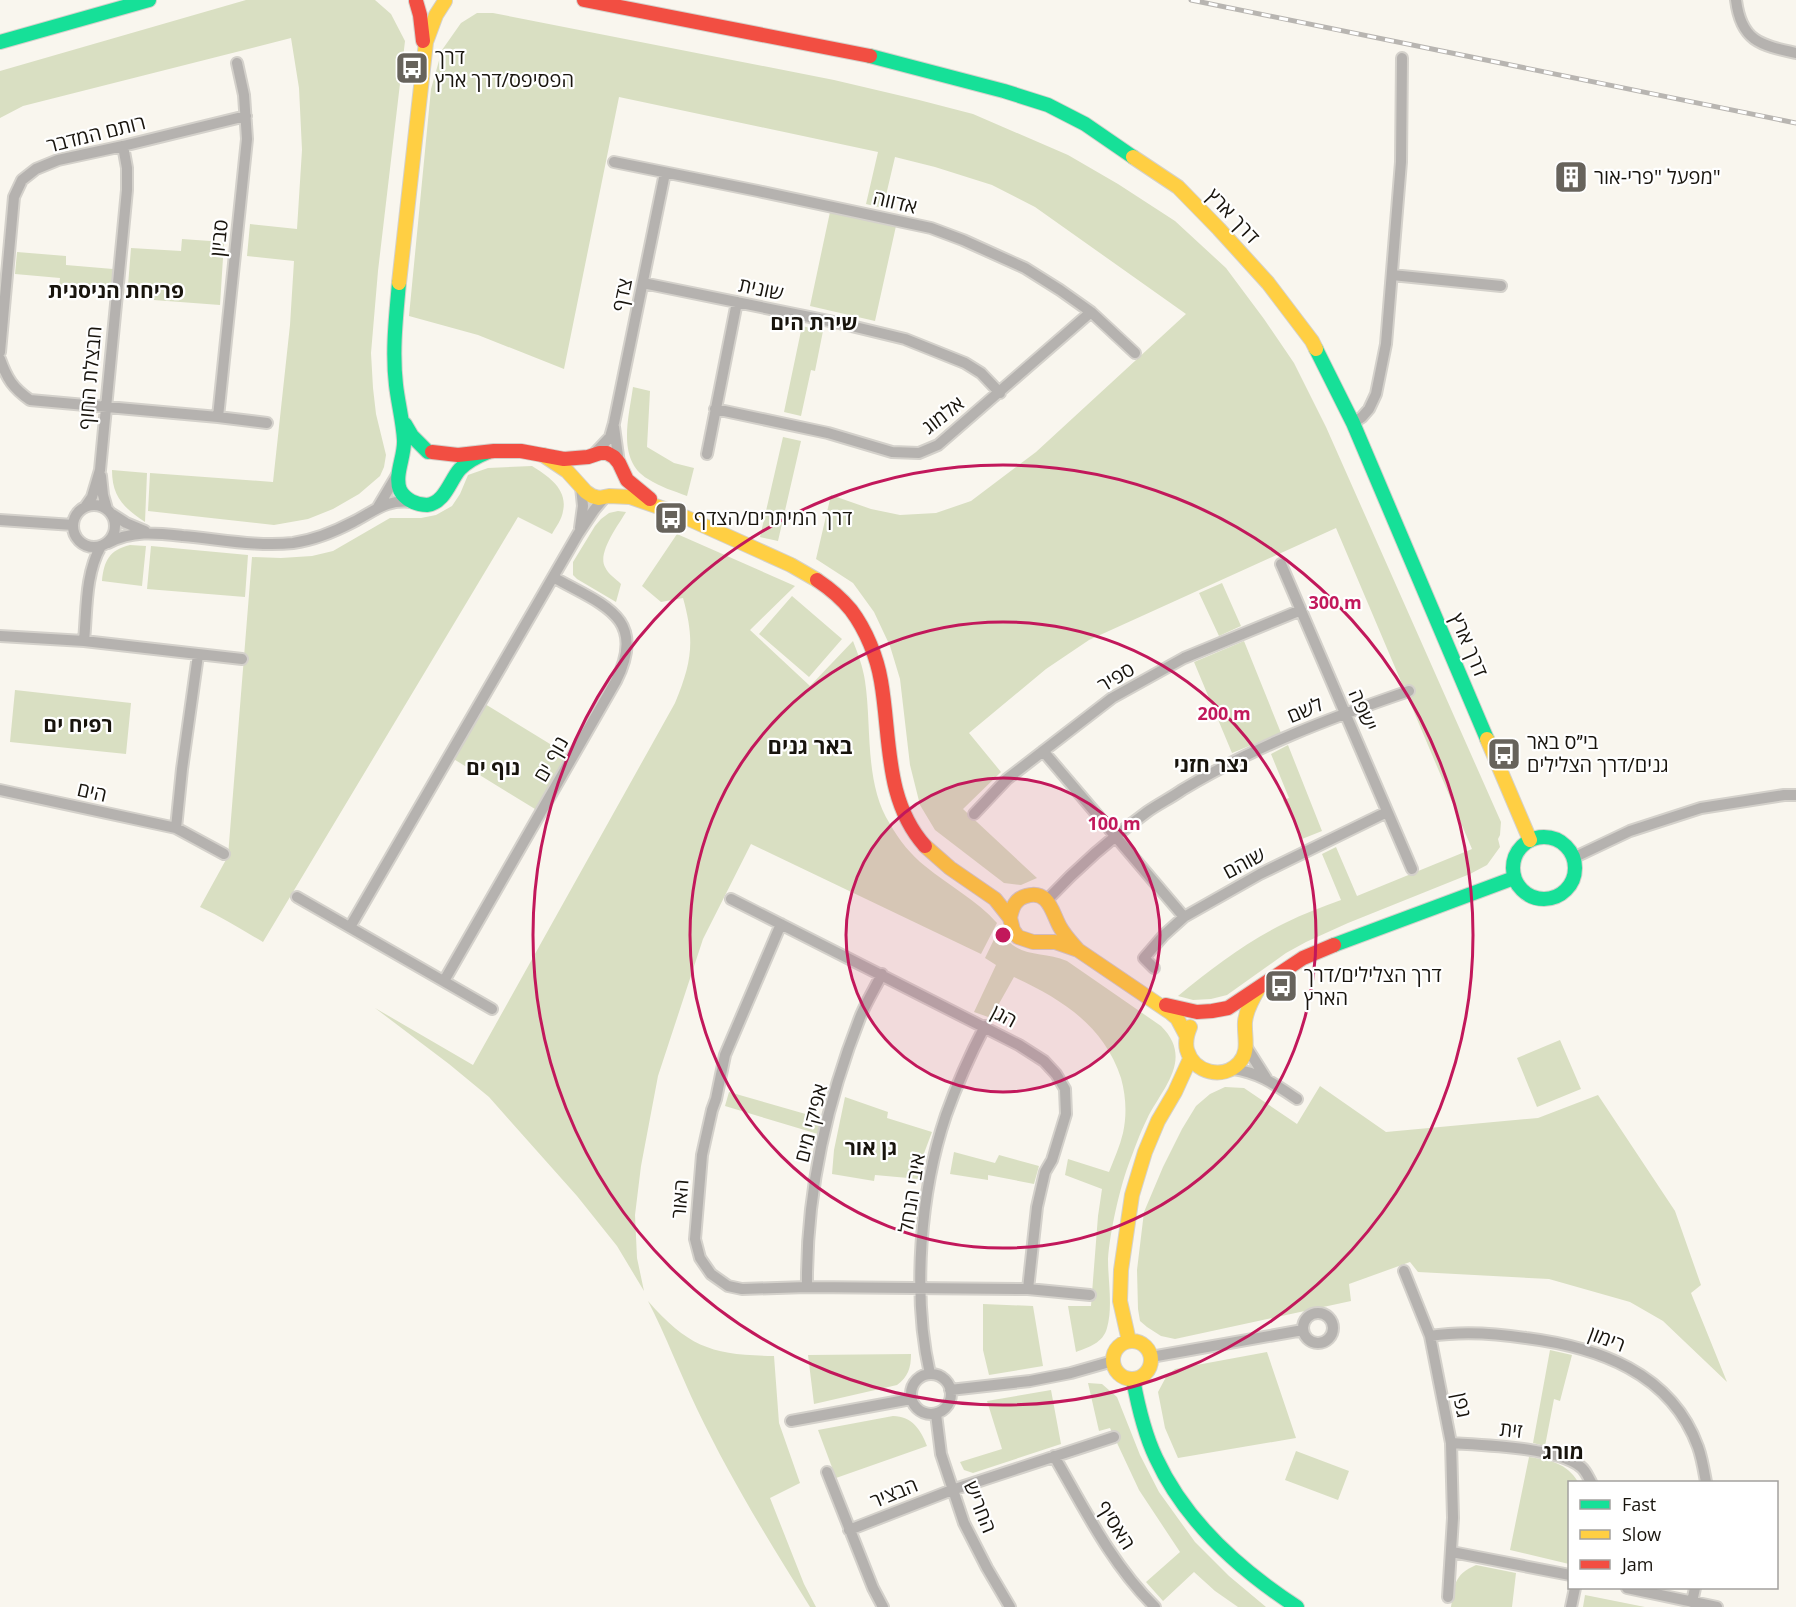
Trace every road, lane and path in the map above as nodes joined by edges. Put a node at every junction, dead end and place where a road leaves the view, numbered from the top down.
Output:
1 (149, 0) edge
2 (416, 0) edge
3 (584, 0) edge
4 (1736, 0) edge
5 (446, 1) edge
6 (0, 42) edge
7 (1796, 53) edge
8 (424, 56) junction
9 (1402, 58) dead end
10 (237, 63) dead end
11 (246, 116) junction
12 (123, 146) junction
13 (614, 162) dead end
14 (665, 173) junction
15 (1392, 275) junction
16 (643, 283) junction
17 (1501, 286) dead end
18 (737, 302) junction
19 (1091, 312) junction
20 (0, 351) edge
21 (1136, 353) dead end
22 (0, 359) edge
23 (1000, 393) junction
24 (399, 407) junction
25 (105, 408) junction
26 (715, 409) junction
27 (218, 417) junction
28 (267, 423) dead end
29 (614, 423) junction
30 (1353, 423) junction
31 (430, 452) junction
32 (488, 452) junction
33 (707, 454) dead end
34 (543, 455) junction
35 (591, 455) junction
36 (621, 468) junction
37 (100, 470) junction
38 (399, 470) junction
39 (450, 485) junction
40 (581, 486) junction
41 (607, 497) junction
42 (415, 502) junction
43 (85, 507) junction
44 (378, 507) junction
45 (668, 510) junction
46 (110, 511) junction
47 (0, 520) edge
48 (73, 525) junction
49 (148, 532) junction
50 (578, 534) junction
51 (82, 543) junction
52 (104, 544) junction
53 (1281, 564) dead end
54 (91, 573) junction
55 (553, 577) junction
56 (1300, 610) junction
57 (0, 636) edge
58 (84, 641) junction
59 (198, 655) junction
60 (242, 659) dead end
61 (1409, 691) dead end
62 (1345, 713) junction
63 (1043, 752) junction
64 (0, 790) edge
65 (1796, 795) edge
66 (1387, 812) junction
67 (974, 814) dead end
68 (176, 828) junction
69 (1116, 837) junction
70 (1530, 840) junction
71 (224, 854) dead end
72 (1574, 858) junction
73 (1412, 869) dead end
74 (1514, 878) junction
75 (987, 892) junction
76 (1026, 896) junction
77 (297, 897) dead end
78 (731, 899) dead end
79 (1047, 900) junction
80 (1056, 917) junction
81 (1184, 917) junction
82 (1010, 918) junction
83 (781, 924) junction
84 (350, 927) junction
85 (1033, 942) junction
86 (1078, 950) junction
87 (1154, 968) dead end
88 (882, 975) junction
89 (444, 981) junction
90 (1261, 985) junction
91 (1154, 1001) junction
92 (492, 1009) dead end
93 (1213, 1012) junction
94 (985, 1026) junction
95 (1245, 1031) junction
96 (1186, 1035) junction
97 (1247, 1048) junction
98 (1190, 1059) junction
99 (1233, 1069) junction
100 (1204, 1071) junction
101 (1266, 1078) junction
102 (1175, 1092) junction
103 (1297, 1099) dead end
104 (1404, 1271) dead end
105 (807, 1287) junction
106 (920, 1287) junction
107 (1028, 1289) junction
108 (1090, 1295) dead end
109 (1303, 1330) dead end
110 (1430, 1336) junction
111 (1129, 1341) junction
112 (1151, 1357) junction
113 (1113, 1361) junction
114 (930, 1374) junction
115 (1133, 1379) junction
116 (950, 1390) junction
117 (911, 1399) junction
118 (936, 1414) junction
119 (791, 1421) dead end
120 (1114, 1437) dead end
121 (1451, 1443) junction
122 (1054, 1456) junction
123 (827, 1472) dead end
124 (1591, 1481) edge
125 (1706, 1481) edge
126 (952, 1490) junction
127 (849, 1530) junction
128 (1452, 1552) junction
129 (1568, 1575) edge
130 (1575, 1589) edge
131 (1636, 1589) edge
132 (1695, 1589) edge
133 (1448, 1596) dead end
134 (1692, 1602) junction
135 (883, 1607) edge
136 (1010, 1607) edge
137 (1155, 1607) edge
138 (1297, 1607) edge
139 (1571, 1607) edge
140 (1717, 1607) edge

1 - 6 street
2 - 5 street
2 - 8 street
3 - 30 street, דרך ארץ
4 - 7 street
5 - 8 street
8 - 24 street
9 - 15 street
10 - 11 street, סביון
11 - 12 street, רותם המדבר
11 - 27 street, סביון
12 - 20 street, רותם המדבר
12 - 25 street, חבצלת החוף
13 - 14 street, אדווה
14 - 16 street, צדף
14 - 19 street, אדווה
15 - 17 street
15 - 30 street
16 - 18 street, שונית
16 - 29 street, צדף
18 - 23 street, שונית
18 - 26 street
19 - 21 street, אדווה
19 - 23 street, אלמוג
22 - 25 street
23 - 26 street, אלמוג
24 - 31 street
24 - 38 street
25 - 27 street
25 - 37 street, חבצלת החוף
26 - 33 street
27 - 28 street
29 - 35 street, צדף
29 - 36 street, צדף
30 - 70 street, דרך ארץ
31 - 32 street
31 - 38 street
31 - 39 street
32 - 34 street
32 - 39 street
34 - 35 street
34 - 40 street
35 - 36 street
35 - 40 street
36 - 41 street
36 - 45 street
37 - 43 street, חבצלת החוף
37 - 46 street, חבצלת החוף
38 - 42 street
38 - 44 street
39 - 42 street
40 - 41 street
40 - 50 street
41 - 45 street
41 - 50 street
42 - 44 street
43 - 46 street
43 - 48 street
44 - 49 street
45 - 75 street
46 - 49 street
46 - 52 street
47 - 48 street
48 - 51 street
49 - 52 street
50 - 55 street
51 - 52 street
51 - 54 street
52 - 54 street
53 - 56 street, ישפה
54 - 58 street
55 - 84 street
55 - 89 street, נוף ים
56 - 62 street, ישפה
56 - 63 street, ספיר
57 - 58 street
58 - 59 street
59 - 60 street
59 - 68 street
61 - 62 street, לשם
62 - 66 street, ישפה
62 - 69 street, לשם
63 - 67 street, ספיר
63 - 69 street
64 - 68 street, הים
65 - 72 street
66 - 73 street, ישפה
66 - 81 street, שוהם
68 - 71 street, הים
69 - 79 street, לשם
69 - 81 street
70 - 72 street
70 - 74 street
72 - 74 street
74 - 90 street
75 - 76 street
75 - 82 street
76 - 79 street
76 - 82 street
77 - 84 street
78 - 83 street, הגן
79 - 80 street
80 - 85 street
80 - 86 street
81 - 87 street, שוהם
82 - 85 street
83 - 88 street, הגן
83 - 105 street, האור
84 - 89 street
85 - 86 street
86 - 91 street
88 - 94 street, הגן
88 - 105 street, אפיקי מים
89 - 92 street
90 - 93 street
90 - 95 street
91 - 93 street
91 - 96 street
93 - 95 street
93 - 96 street
94 - 106 street, איבי הנחל
94 - 107 street, הגן
95 - 97 street
96 - 98 street
97 - 99 street
97 - 101 street
98 - 100 street
98 - 102 street
99 - 100 street
99 - 101 street
100 - 102 street
101 - 103 street
102 - 111 street
104 - 110 street, גפן
105 - 106 street, האור
106 - 107 street
106 - 114 street, איבי הנחל
107 - 108 street
109 - 112 street
110 - 121 street, גפן
110 - 125 street, רימון
111 - 112 street
111 - 113 street
112 - 115 street
113 - 115 street
113 - 116 street
114 - 116 street
114 - 117 street
115 - 138 street
116 - 118 street
117 - 118 street
117 - 119 street
118 - 126 street, החריש
120 - 122 street
121 - 124 street, זית
121 - 128 street, גפן
122 - 126 street
122 - 137 street, האסיף
123 - 127 street
126 - 127 street, הבציר
126 - 136 street, החריש
127 - 135 street
128 - 129 street
128 - 133 street, גפן
130 - 139 street
131 - 134 street
132 - 134 street
134 - 140 street

